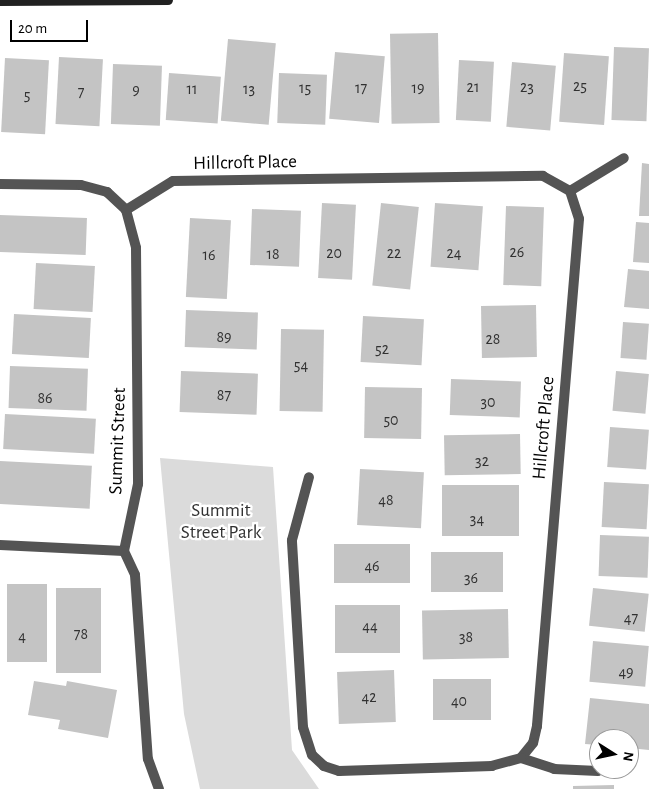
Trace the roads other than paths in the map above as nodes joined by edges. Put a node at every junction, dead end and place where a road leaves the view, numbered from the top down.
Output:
1 (76, 0) edge
2 (168, 0) edge
3 (0, 1) edge
4 (624, 158) dead end
5 (0, 184) edge
6 (570, 191) junction
7 (126, 210) junction
8 (309, 477) dead end
9 (0, 545) edge
10 (124, 551) junction
11 (521, 758) junction
12 (589, 771) edge
13 (159, 789) edge

1 - 2 main road
1 - 3 main road
4 - 6 street
5 - 7 street
6 - 7 street, Hillcroft Place
6 - 11 street, Hillcroft Place
7 - 10 street, Summit Street
8 - 11 street
9 - 10 street
10 - 13 street
11 - 12 street

